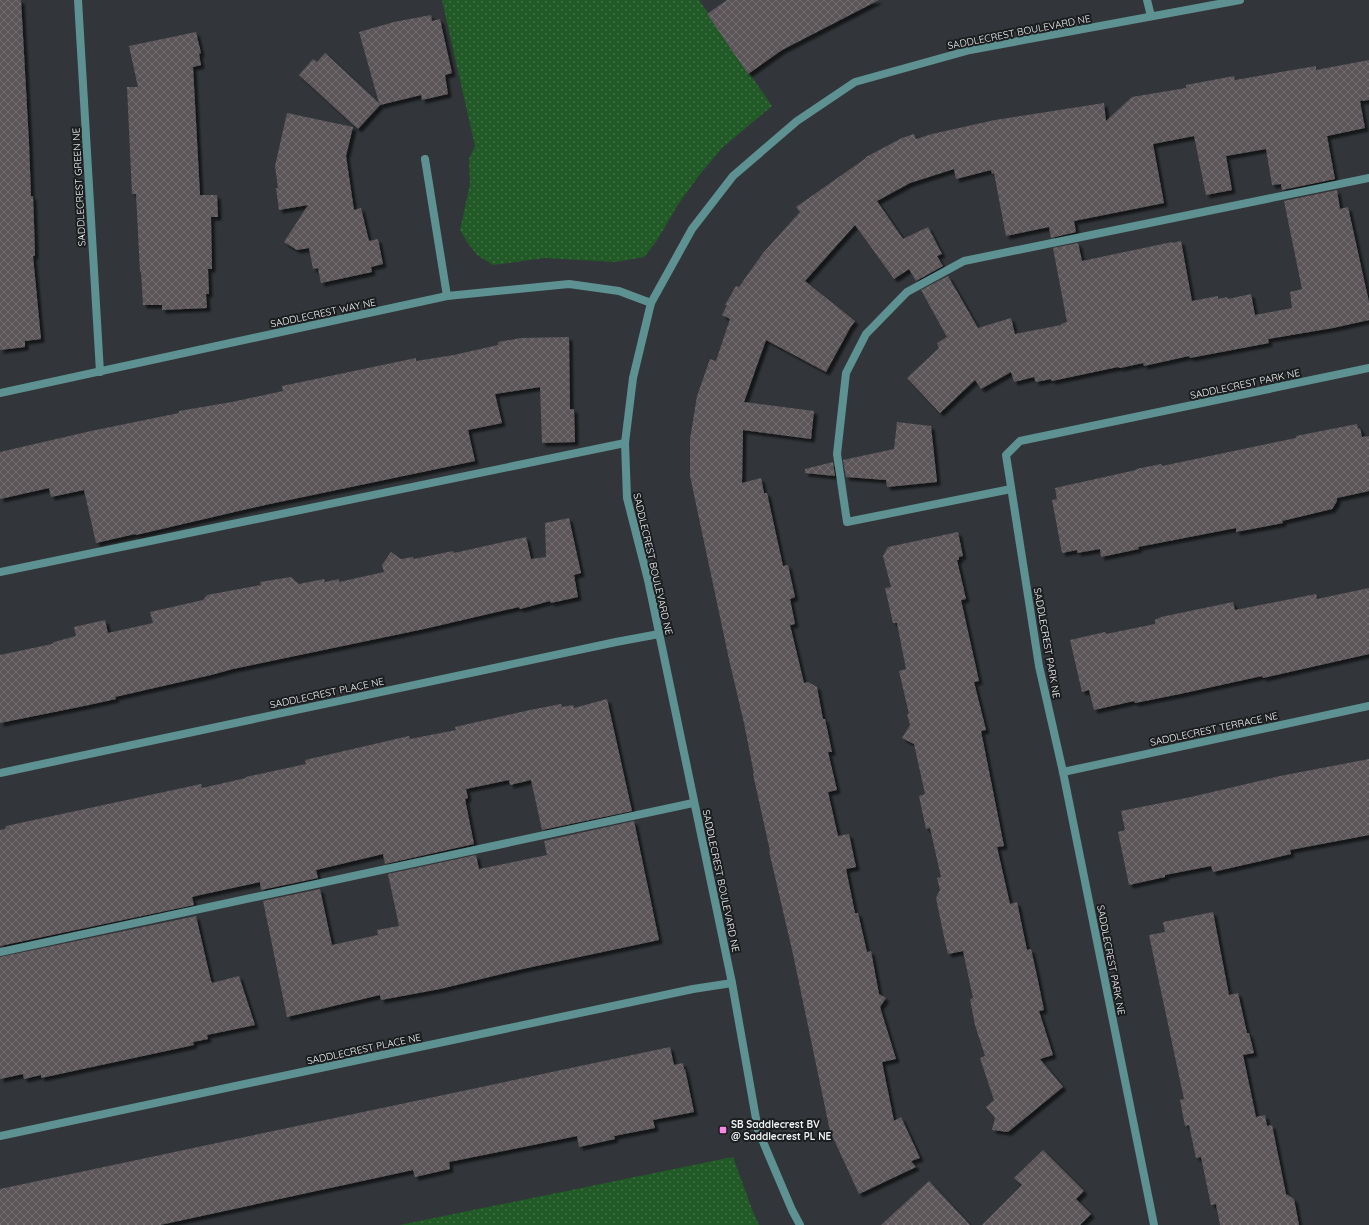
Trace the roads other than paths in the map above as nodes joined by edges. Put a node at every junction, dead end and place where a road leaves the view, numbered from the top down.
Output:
1 (78, 0) edge
2 (1147, 0) edge
3 (1240, 0) edge
4 (1150, 16) junction
5 (426, 159) dead end
6 (1369, 178) edge
7 (447, 296) junction
8 (651, 303) junction
9 (1369, 368) edge
10 (100, 372) junction
11 (0, 393) edge
12 (625, 442) junction
13 (1011, 488) junction
14 (0, 572) edge
15 (659, 634) junction
16 (1369, 706) edge
17 (1063, 772) junction
18 (0, 773) edge
19 (693, 803) junction
20 (0, 952) edge
21 (732, 983) junction
22 (0, 1136) edge
23 (800, 1225) edge
24 (1154, 1225) edge

1 - 10 street, SADDLECREST GREEN NE
2 - 4 street
3 - 4 street, SADDLECREST BOULEVARD NE
4 - 8 street, SADDLECREST BOULEVARD NE
5 - 7 street
6 - 13 street
7 - 8 street, SADDLECREST WAY NE
7 - 10 street, SADDLECREST WAY NE
8 - 12 street, SADDLECREST BOULEVARD NE
9 - 13 street, SADDLECREST PARK NE
10 - 11 street, SADDLECREST WAY NE
12 - 14 street
12 - 15 street, SADDLECREST BOULEVARD NE
13 - 17 street, SADDLECREST PARK NE
15 - 18 street, SADDLECREST PLACE NE
15 - 19 street, SADDLECREST BOULEVARD NE
16 - 17 street, SADDLECREST TERRACE NE
17 - 24 street, SADDLECREST PARK NE
19 - 20 street
19 - 21 street, SADDLECREST BOULEVARD NE
21 - 22 street, SADDLECREST PLACE NE
21 - 23 street, SADDLECREST BOULEVARD NE

